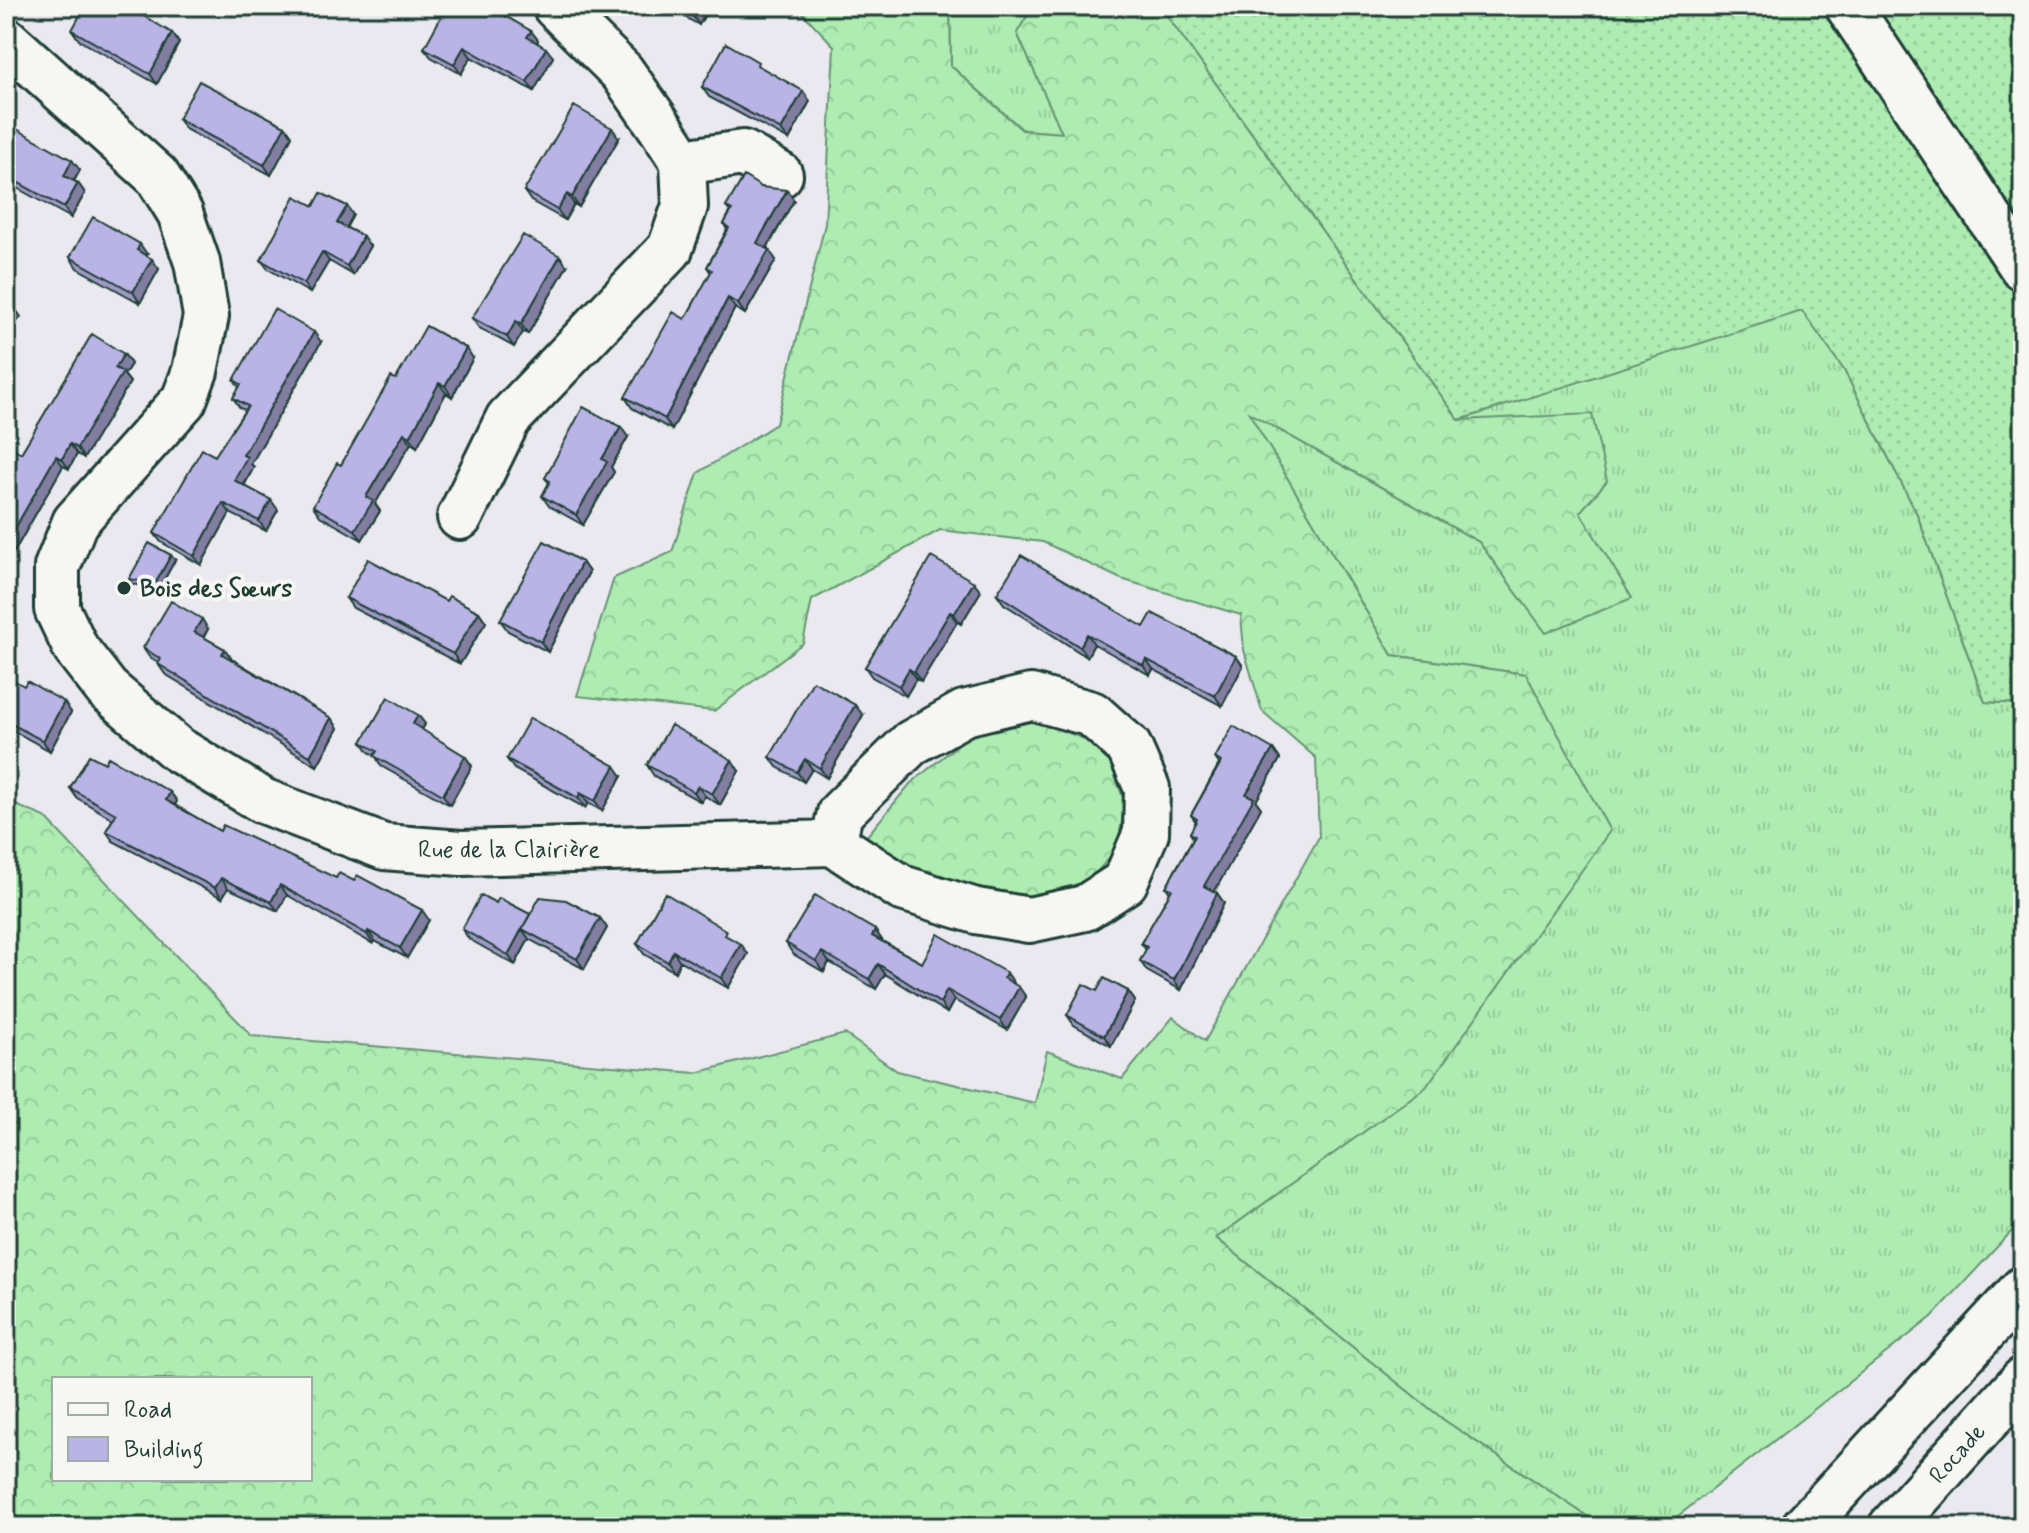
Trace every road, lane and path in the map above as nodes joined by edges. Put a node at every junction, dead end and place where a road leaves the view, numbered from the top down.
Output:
1 (555, 6) edge
2 (1848, 6) edge
3 (6, 40) edge
4 (683, 162) junction
5 (780, 175) dead end
6 (2023, 268) edge
7 (460, 517) dead end
8 (833, 843) junction
9 (2023, 1289) edge
10 (2023, 1380) edge
11 (1804, 1527) edge
12 (1891, 1527) edge

1 - 4 main road
2 - 6 main road
3 - 8 main road, Rue de la Clairière
4 - 5 main road
4 - 7 main road
8 - 8 main road
9 - 11 main road
10 - 12 main road, Rocade

